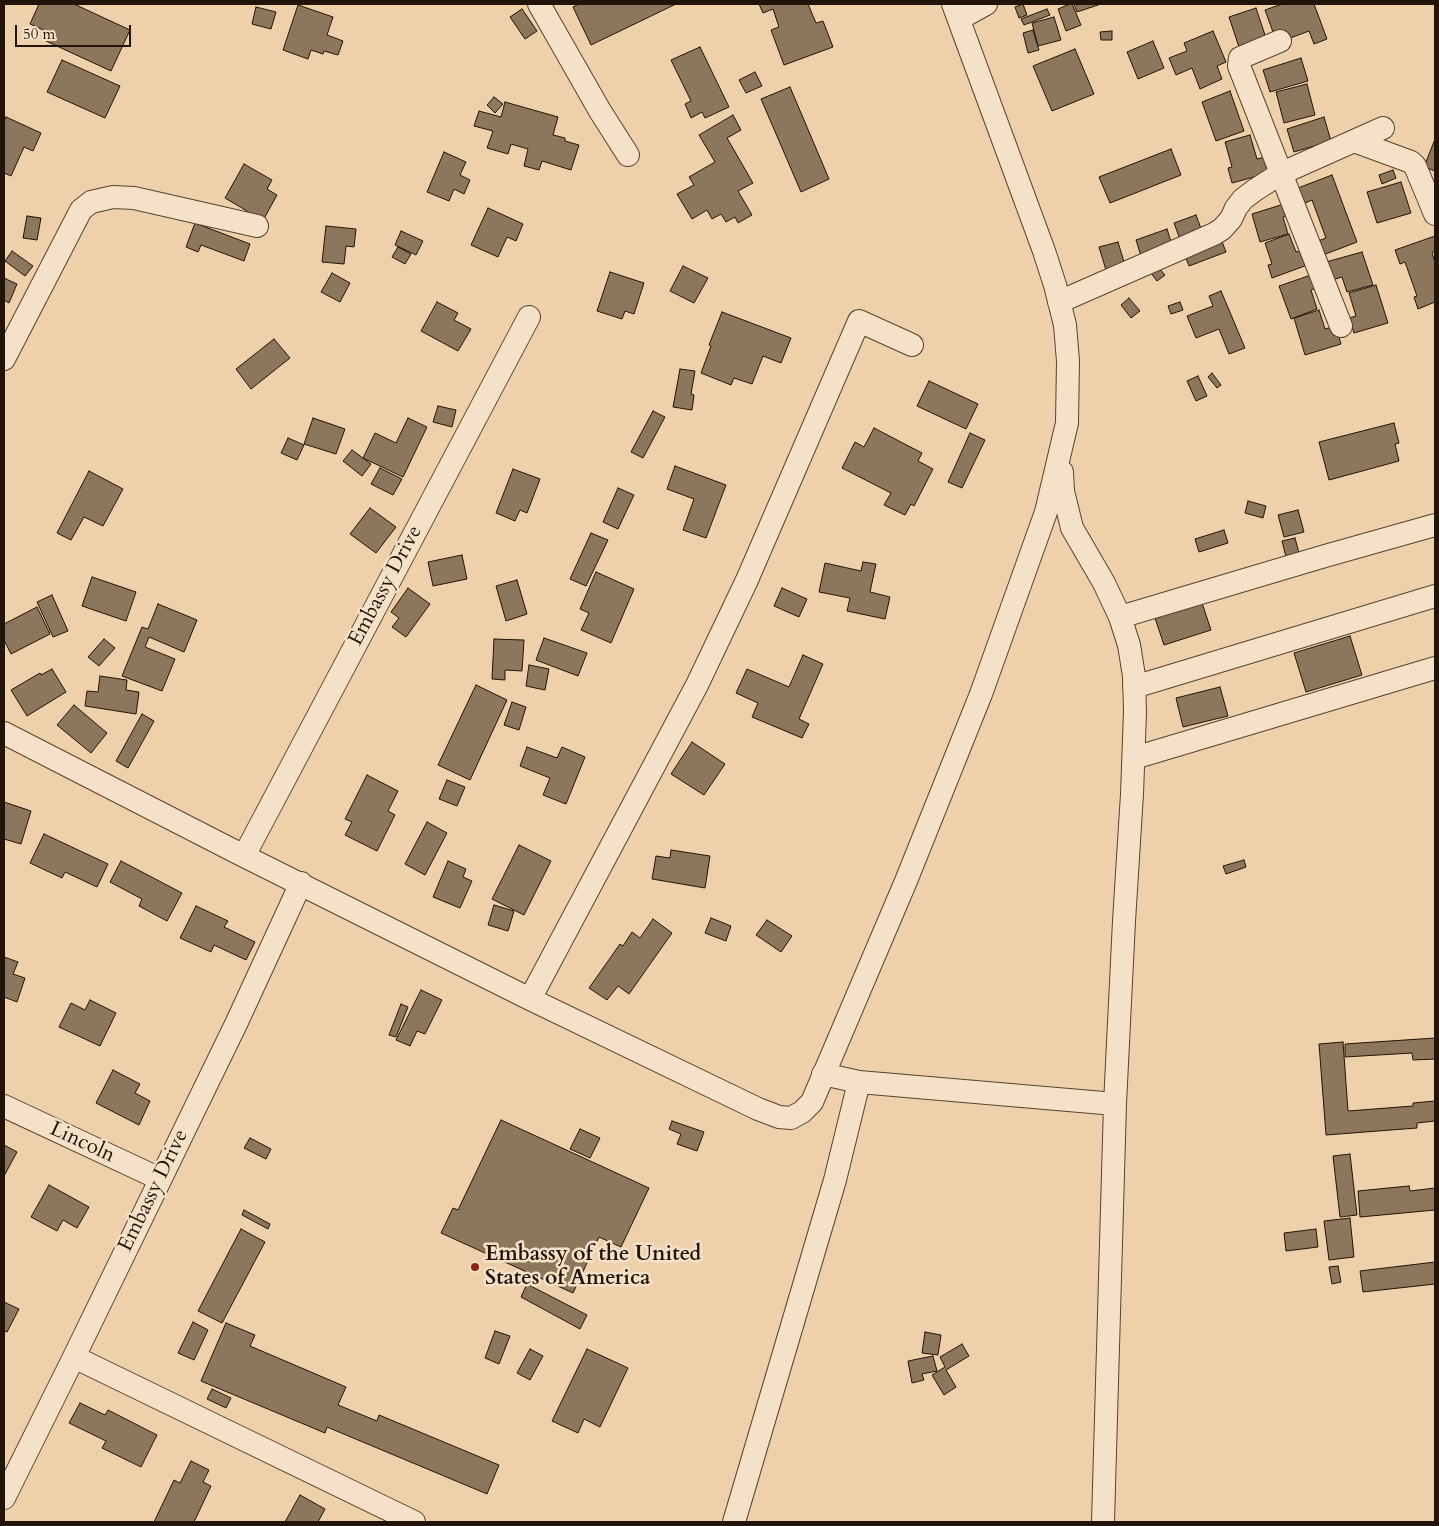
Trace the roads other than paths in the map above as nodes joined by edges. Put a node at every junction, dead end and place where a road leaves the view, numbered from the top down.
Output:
1 (540, 4) edge
2 (986, 4) edge
3 (956, 12) edge
4 (1280, 41) dead end
5 (1383, 128) dead end
6 (1354, 141) junction
7 (628, 155) dead end
8 (1280, 174) junction
9 (1435, 214) edge
10 (257, 226) dead end
11 (1059, 302) junction
12 (529, 317) dead end
13 (1341, 326) dead end
14 (912, 345) dead end
15 (4, 359) edge
16 (1061, 452) junction
17 (1435, 525) edge
18 (1077, 538) junction
19 (1036, 541) junction
20 (1435, 596) edge
21 (1120, 618) junction
22 (1435, 668) edge
23 (1134, 687) junction
24 (4, 733) edge
25 (1134, 758) junction
26 (244, 856) junction
27 (301, 884) junction
28 (530, 999) junction
29 (823, 1074) junction
30 (859, 1082) junction
31 (1115, 1104) junction
32 (4, 1106) edge
33 (160, 1179) junction
34 (74, 1357) junction
35 (12, 1462) edge
36 (4, 1498) edge
37 (414, 1522) edge
38 (734, 1522) edge
39 (1103, 1522) edge

1 - 7 street
2 - 3 street
3 - 11 street
4 - 8 street
5 - 6 street
6 - 8 street
6 - 9 street
8 - 11 street
8 - 13 street
10 - 15 street
11 - 16 street
12 - 26 street, Embassy Drive
14 - 28 street
16 - 18 street
16 - 19 street
17 - 21 street
18 - 19 street
18 - 21 street
19 - 29 street
20 - 23 street
21 - 23 street
22 - 25 street
23 - 25 street
24 - 26 street
25 - 31 street
26 - 27 street
27 - 28 street
27 - 33 street, Embassy Drive
28 - 29 street
29 - 30 street
30 - 31 street
30 - 38 street
31 - 39 street
32 - 33 street, Lincoln
33 - 34 street, Embassy Drive
34 - 35 street, Embassy Drive
34 - 37 street
35 - 36 street, Embassy Drive

